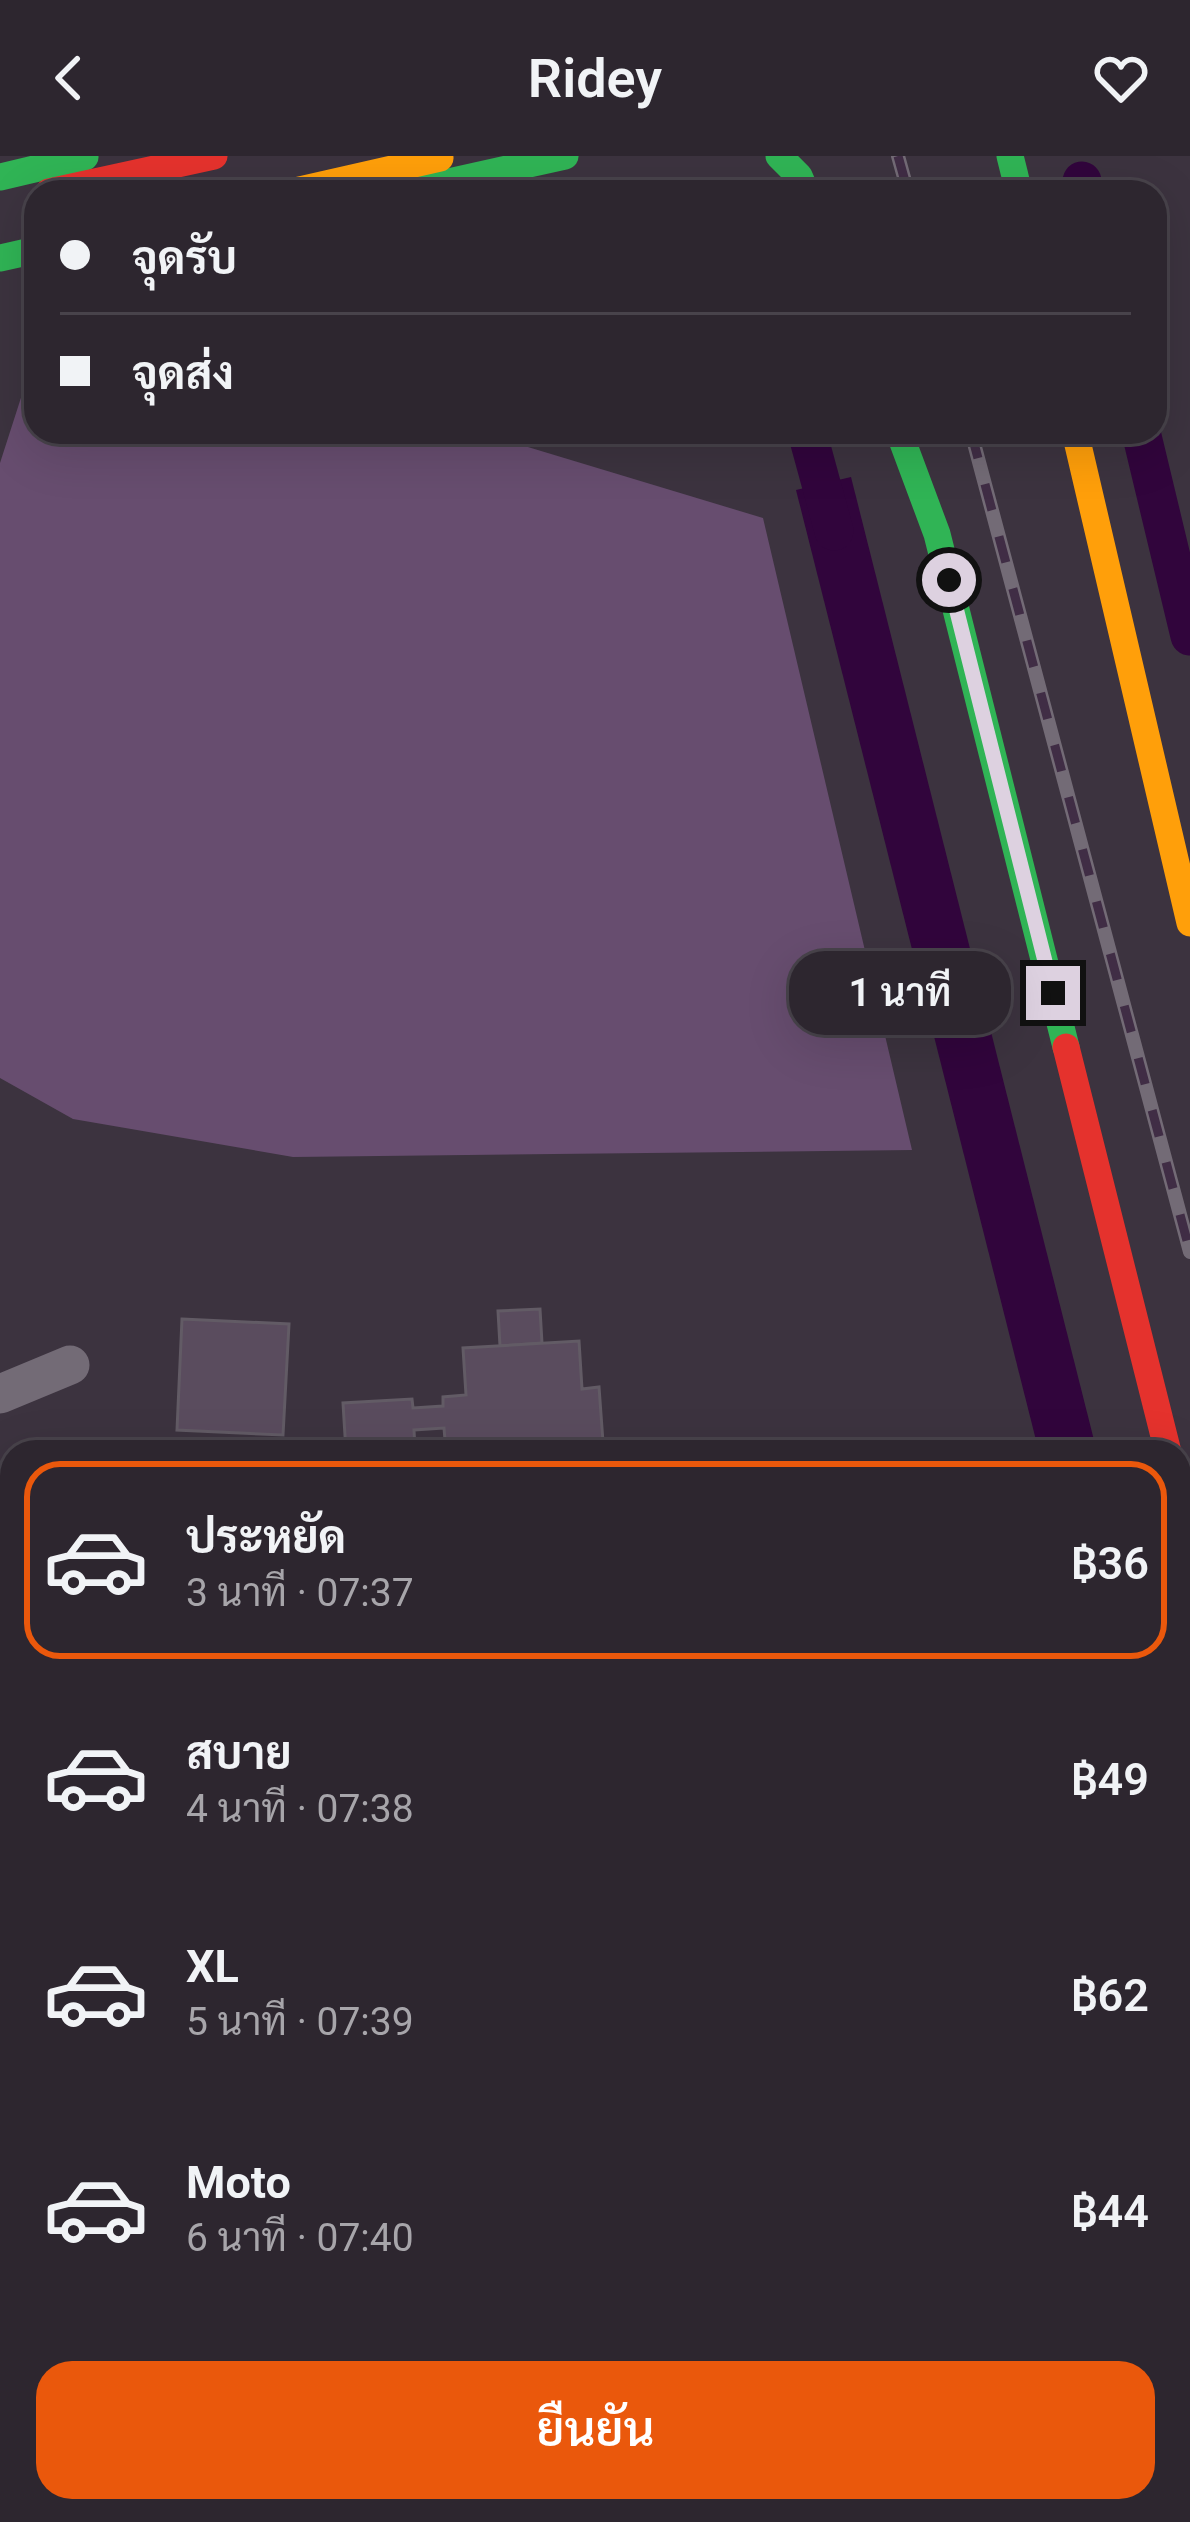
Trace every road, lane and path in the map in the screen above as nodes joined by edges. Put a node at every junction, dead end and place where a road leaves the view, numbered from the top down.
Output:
1 (88, 156) edge
2 (214, 156) edge
3 (448, 156) edge
4 (565, 156) edge
5 (0, 177) edge
6 (104, 180) edge
7 (397, 180) edge
8 (402, 180) edge
9 (903, 444) edge
10 (1078, 444) edge
11 (1190, 923) edge
12 (70, 1365) dead end
13 (0, 1394) edge
14 (1165, 1440) edge

1 - 5 main road
2 - 6 main road
3 - 7 main road
4 - 8 main road
9 - 14 main road
10 - 11 main road
12 - 13 street

